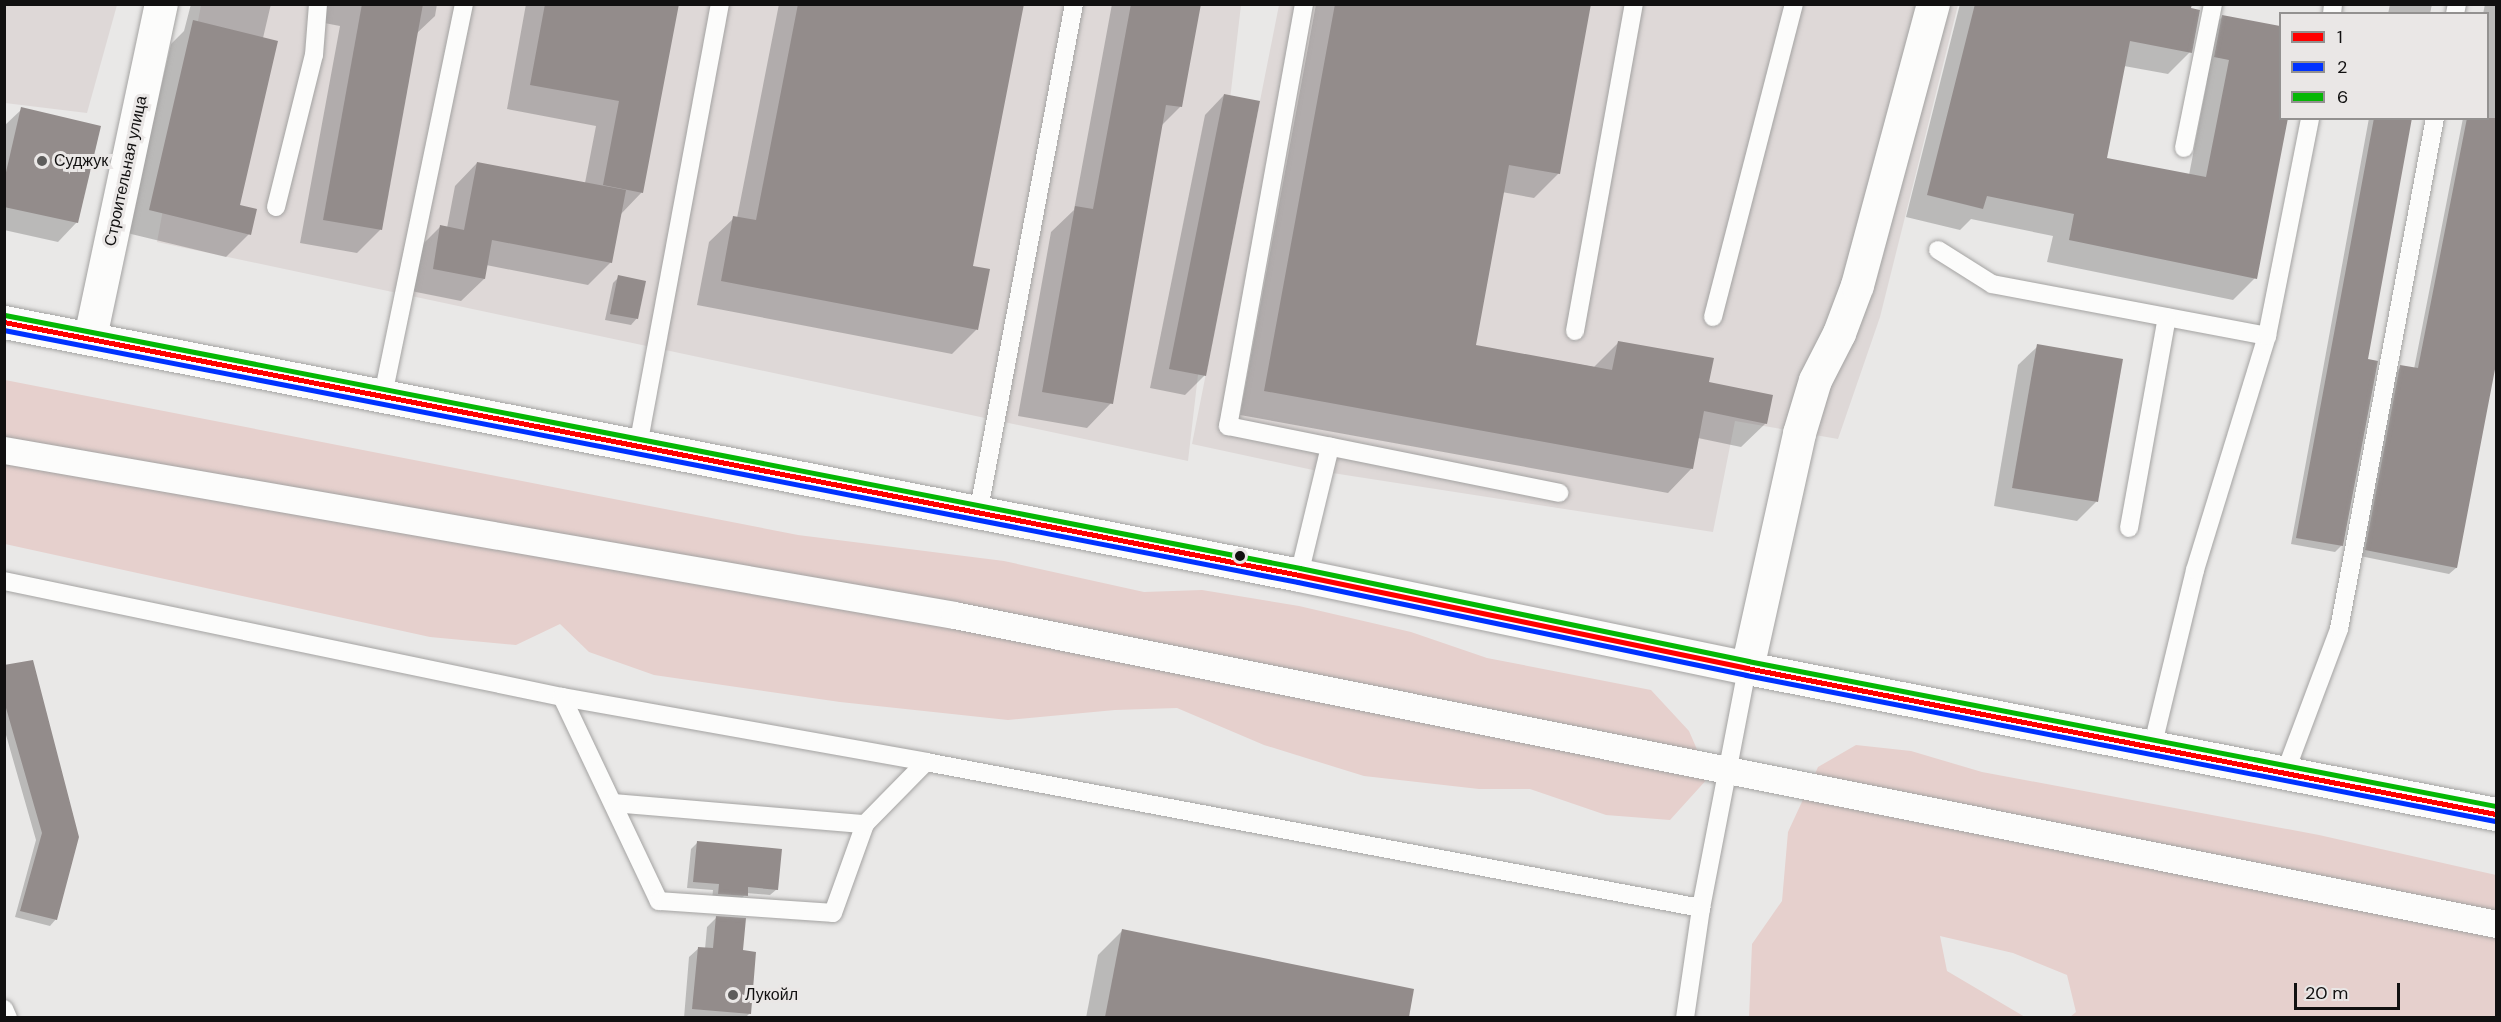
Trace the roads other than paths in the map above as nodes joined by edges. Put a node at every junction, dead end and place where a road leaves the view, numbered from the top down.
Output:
1 (161, 4) edge
2 (318, 4) edge
3 (464, 4) edge
4 (720, 4) edge
5 (1074, 4) edge
6 (1304, 4) edge
7 (1634, 4) edge
8 (1794, 4) edge
9 (1933, 4) edge
10 (2213, 4) edge
11 (2310, 120) edge
12 (2435, 120) edge
13 (2184, 148) dead end
14 (276, 207) dead end
15 (1938, 250) dead end
16 (1713, 317) dead end
17 (2167, 317) junction
18 (4, 322) edge
19 (1575, 331) dead end
20 (2266, 336) junction
21 (90, 337) junction
22 (383, 395) junction
23 (638, 446) junction
24 (1330, 447) junction
25 (4, 450) edge
26 (1559, 493) dead end
27 (978, 514) junction
28 (2129, 528) dead end
29 (1299, 575) junction
30 (4, 581) edge
31 (1748, 668) junction
32 (562, 697) junction
33 (2152, 748) junction
34 (926, 762) junction
35 (1727, 770) junction
36 (2285, 773) junction
37 (613, 803) junction
38 (2496, 814) edge
39 (865, 825) junction
40 (1701, 908) junction
41 (2496, 924) edge
42 (4, 1009) edge
43 (8, 1017) edge
44 (1685, 1017) edge

1 - 21 main road, Строительная улица
2 - 14 lane
3 - 22 lane
4 - 23 lane
5 - 27 lane
6 - 24 lane
7 - 19 lane
8 - 16 lane
9 - 31 main road
10 - 13 lane
11 - 20 lane
12 - 36 lane
15 - 17 lane
17 - 20 lane
17 - 28 lane
18 - 21 main road
20 - 33 lane
21 - 22 main road
22 - 23 main road
23 - 27 main road
24 - 26 lane
24 - 29 lane
25 - 35 street
27 - 29 main road
29 - 31 main road
30 - 32 lane
31 - 33 main road
31 - 35 lane
32 - 34 lane
32 - 37 lane
33 - 36 main road
34 - 39 lane
34 - 40 lane
35 - 40 lane
35 - 41 street
36 - 38 main road
37 - 39 lane
37 - 39 lane
40 - 44 lane
42 - 43 lane

